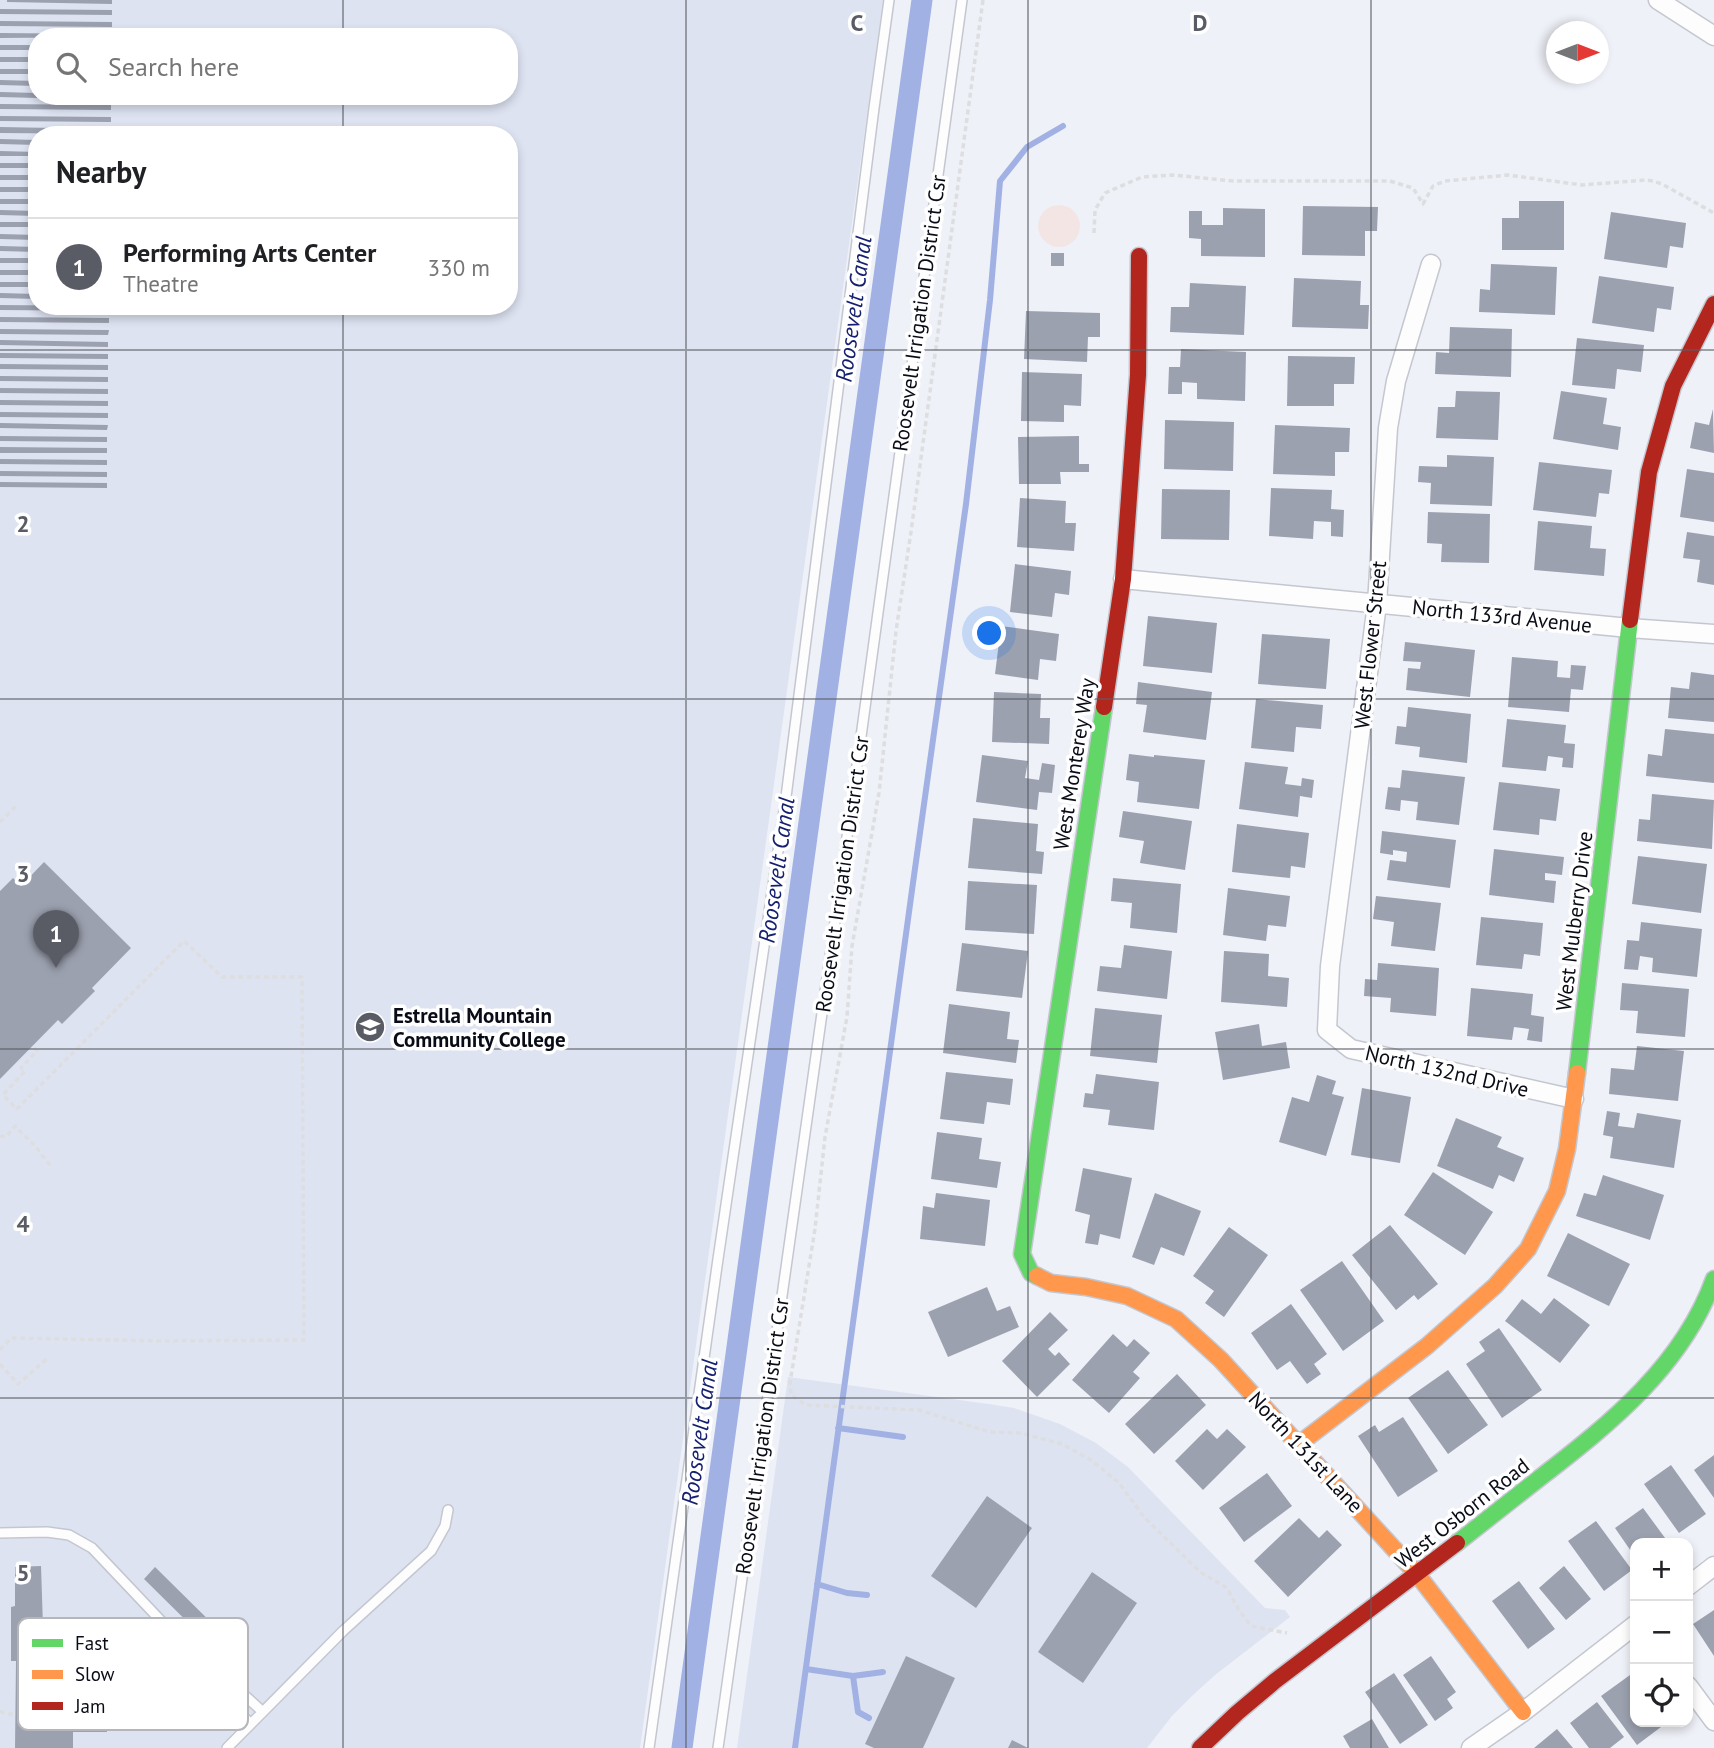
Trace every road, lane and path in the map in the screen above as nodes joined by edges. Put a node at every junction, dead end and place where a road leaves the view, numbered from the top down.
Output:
1 (889, 0) edge
2 (962, 0) edge
3 (984, 0) edge
4 (1658, 0) edge
5 (1714, 36) edge
6 (1714, 213) edge
7 (1094, 233) dead end
8 (1139, 256) dead end
9 (1431, 264) dead end
10 (1714, 304) edge
11 (1123, 579) junction
12 (1377, 604) junction
13 (1629, 628) junction
14 (1714, 634) edge
15 (18, 804) dead end
16 (0, 822) edge
17 (1327, 1030) joint
18 (33, 1046) dead end
19 (1, 1094) edge
20 (1574, 1099) junction
21 (0, 1136) edge
22 (50, 1165) dead end
23 (1031, 1273) joint
24 (1714, 1279) edge
25 (0, 1350) edge
26 (49, 1357) dead end
27 (0, 1364) edge
28 (1299, 1444) junction
29 (448, 1510) dead end
30 (0, 1533) edge
31 (1714, 1566) edge
32 (1417, 1574) junction
33 (1693, 1582) edge
34 (158, 1618) edge
35 (1630, 1629) edge
36 (1287, 1633) dead end
37 (1693, 1693) edge
38 (248, 1698) edge
39 (0, 1712) edge
40 (263, 1712) junction
41 (1523, 1712) junction
42 (16, 1714) dead end
43 (248, 1721) edge
44 (1714, 1721) edge
45 (251, 1724) junction
46 (248, 1727) edge
47 (245, 1730) edge
48 (227, 1748) edge
49 (649, 1748) edge
50 (718, 1748) edge
51 (1200, 1748) edge
52 (1471, 1748) edge

1 - 49 lane
2 - 50 lane, Roosevelt Irrigation District Csr
3 - 36 path
4 - 5 street
6 - 7 path
8 - 11 street, West Monterey Way
9 - 12 street, West Flower Street
10 - 13 street, West Mulberry Drive
11 - 12 street, North 133rd Avenue
11 - 23 street, West Monterey Way
12 - 13 street, North 133rd Avenue
12 - 17 street, West Flower Street
13 - 14 street, North 133rd Avenue
13 - 20 street, West Mulberry Drive
15 - 16 path
17 - 20 street, North 132nd Drive
18 - 19 path
19 - 25 path
20 - 28 street, West Mulberry Drive
21 - 22 path
23 - 28 street, North 131st Lane
24 - 32 street, West Osborn Road
26 - 27 path
28 - 32 street, North 131st Lane
29 - 40 lane
30 - 34 lane
31 - 33 street
32 - 41 street, North 131st Lane
32 - 51 street, West Osborn Road
35 - 41 street
37 - 44 street
38 - 40 lane
39 - 42 path
40 - 45 lane
41 - 52 street
43 - 45 lane
45 - 46 lane
47 - 48 lane

